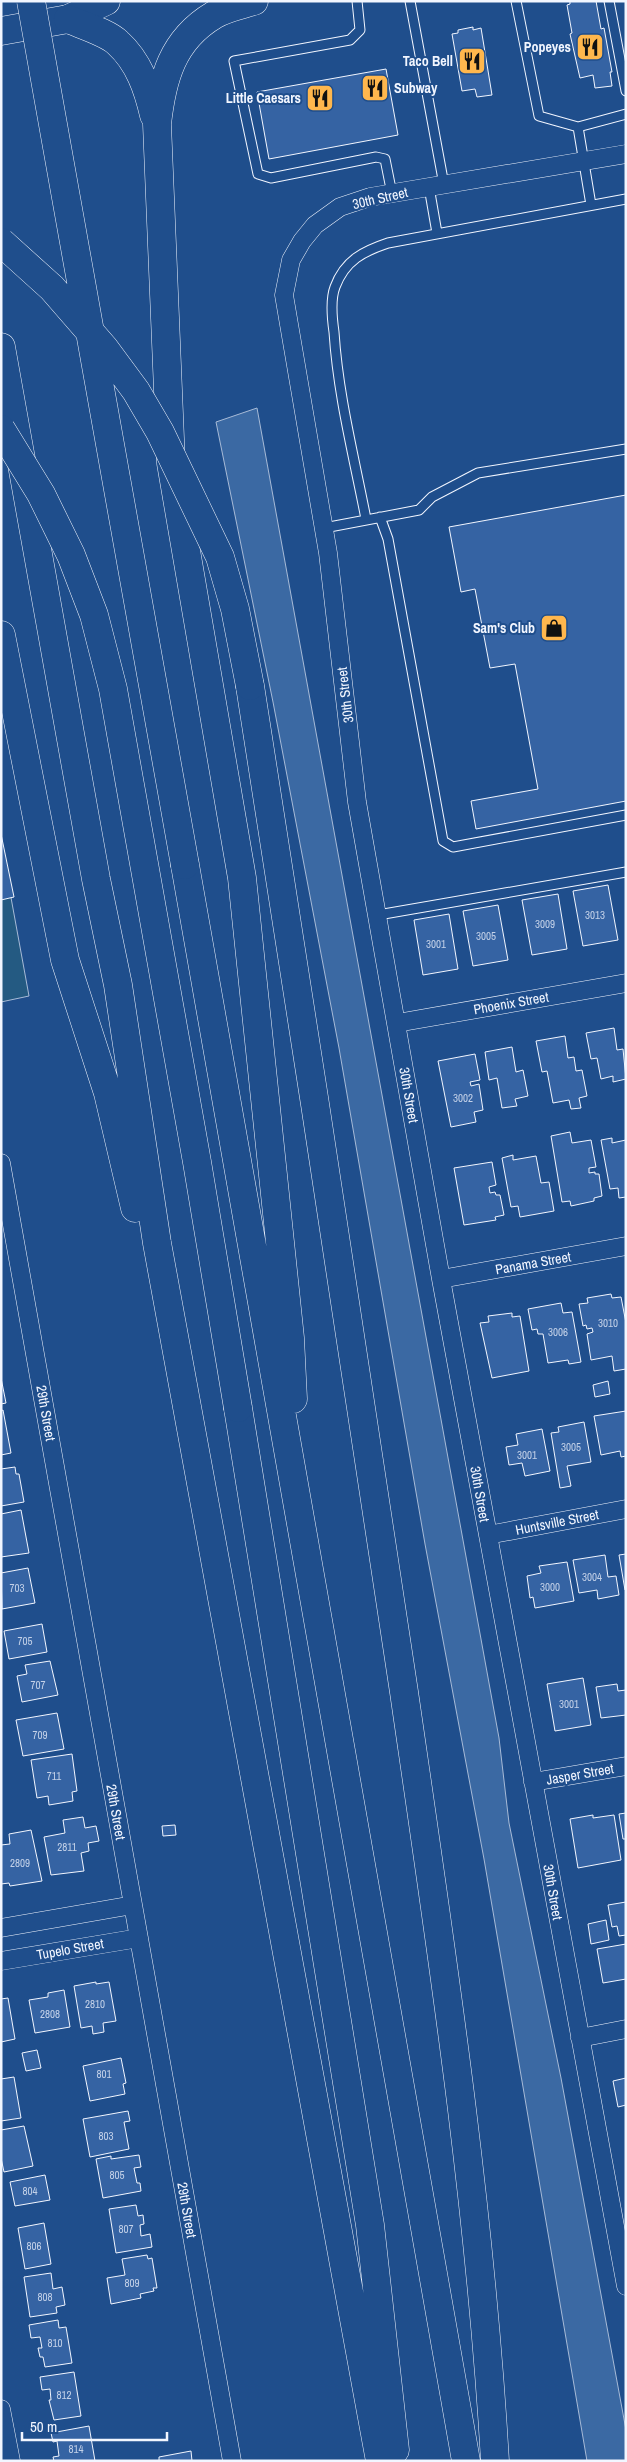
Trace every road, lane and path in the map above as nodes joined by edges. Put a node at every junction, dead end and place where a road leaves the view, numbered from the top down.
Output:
1 (31, 1) edge
2 (106, 1) edge
3 (254, 1) edge
4 (357, 1) edge
5 (410, 1) edge
6 (516, 1) edge
7 (609, 1) edge
8 (68, 19) junction
9 (1, 32) edge
10 (626, 91) edge
11 (626, 114) edge
12 (156, 124) junction
13 (578, 127) junction
14 (626, 154) edge
15 (584, 161) junction
16 (436, 186) junction
17 (392, 194) junction
18 (626, 199) edge
19 (591, 205) junction
20 (437, 233) junction
21 (1, 242) edge
22 (1, 347) edge
23 (1, 430) edge
24 (626, 449) edge
25 (380, 517) junction
26 (366, 519) junction
27 (324, 528) junction
28 (1, 635) edge
29 (626, 815) edge
30 (626, 872) edge
31 (378, 915) junction
32 (626, 983) edge
33 (397, 1023) junction
34 (1, 1163) edge
35 (157, 1244) junction
36 (626, 1246) edge
37 (441, 1279) junction
38 (297, 1493) junction
39 (626, 1509) edge
40 (488, 1535) junction
41 (626, 1766) edge
42 (533, 1782) junction
43 (133, 1905) junction
44 (1, 1928) edge
45 (139, 1938) junction
46 (1, 1961) edge
47 (626, 2029) edge
48 (580, 2038) junction
49 (626, 2286) edge
50 (1, 2409) edge
51 (11, 2461) edge
52 (232, 2461) edge
53 (380, 2461) edge
54 (396, 2461) edge
55 (466, 2461) edge
56 (495, 2461) edge

1 - 38 main road, bridge
2 - 8 main road
3 - 12 main road
4 - 17 lane
5 - 16 lane
6 - 13 lane
7 - 10 lane
8 - 9 main road
8 - 12 main road
11 - 13 lane
12 - 38 main road
13 - 15 lane
14 - 15 street, 30th Street
15 - 16 street, 30th Street
15 - 19 lane
16 - 17 street, 30th Street
16 - 20 lane
17 - 27 street, 30th Street
18 - 19 lane
19 - 20 lane
20 - 26 lane
21 - 56 main road, bridge
22 - 35 main road, bridge
23 - 54 main road, bridge
24 - 25 lane
25 - 26 lane
25 - 29 lane
26 - 27 lane
27 - 31 street, 30th Street
28 - 35 main road
30 - 31 lane
31 - 33 street, 30th Street
32 - 33 street, Phoenix Street
33 - 37 street, 30th Street
34 - 43 street, 29th Street
35 - 53 main road
36 - 37 street, Panama Street
37 - 40 street, 30th Street
38 - 55 main road
39 - 40 street, Huntsville Street
40 - 42 street, 30th Street
41 - 42 street, Jasper Street
42 - 48 street, 30th Street
43 - 44 street
43 - 45 street, 29th Street
45 - 46 street, Tupelo Street
45 - 52 street, 29th Street
47 - 48 street
48 - 49 street, 30th Street
50 - 51 street

